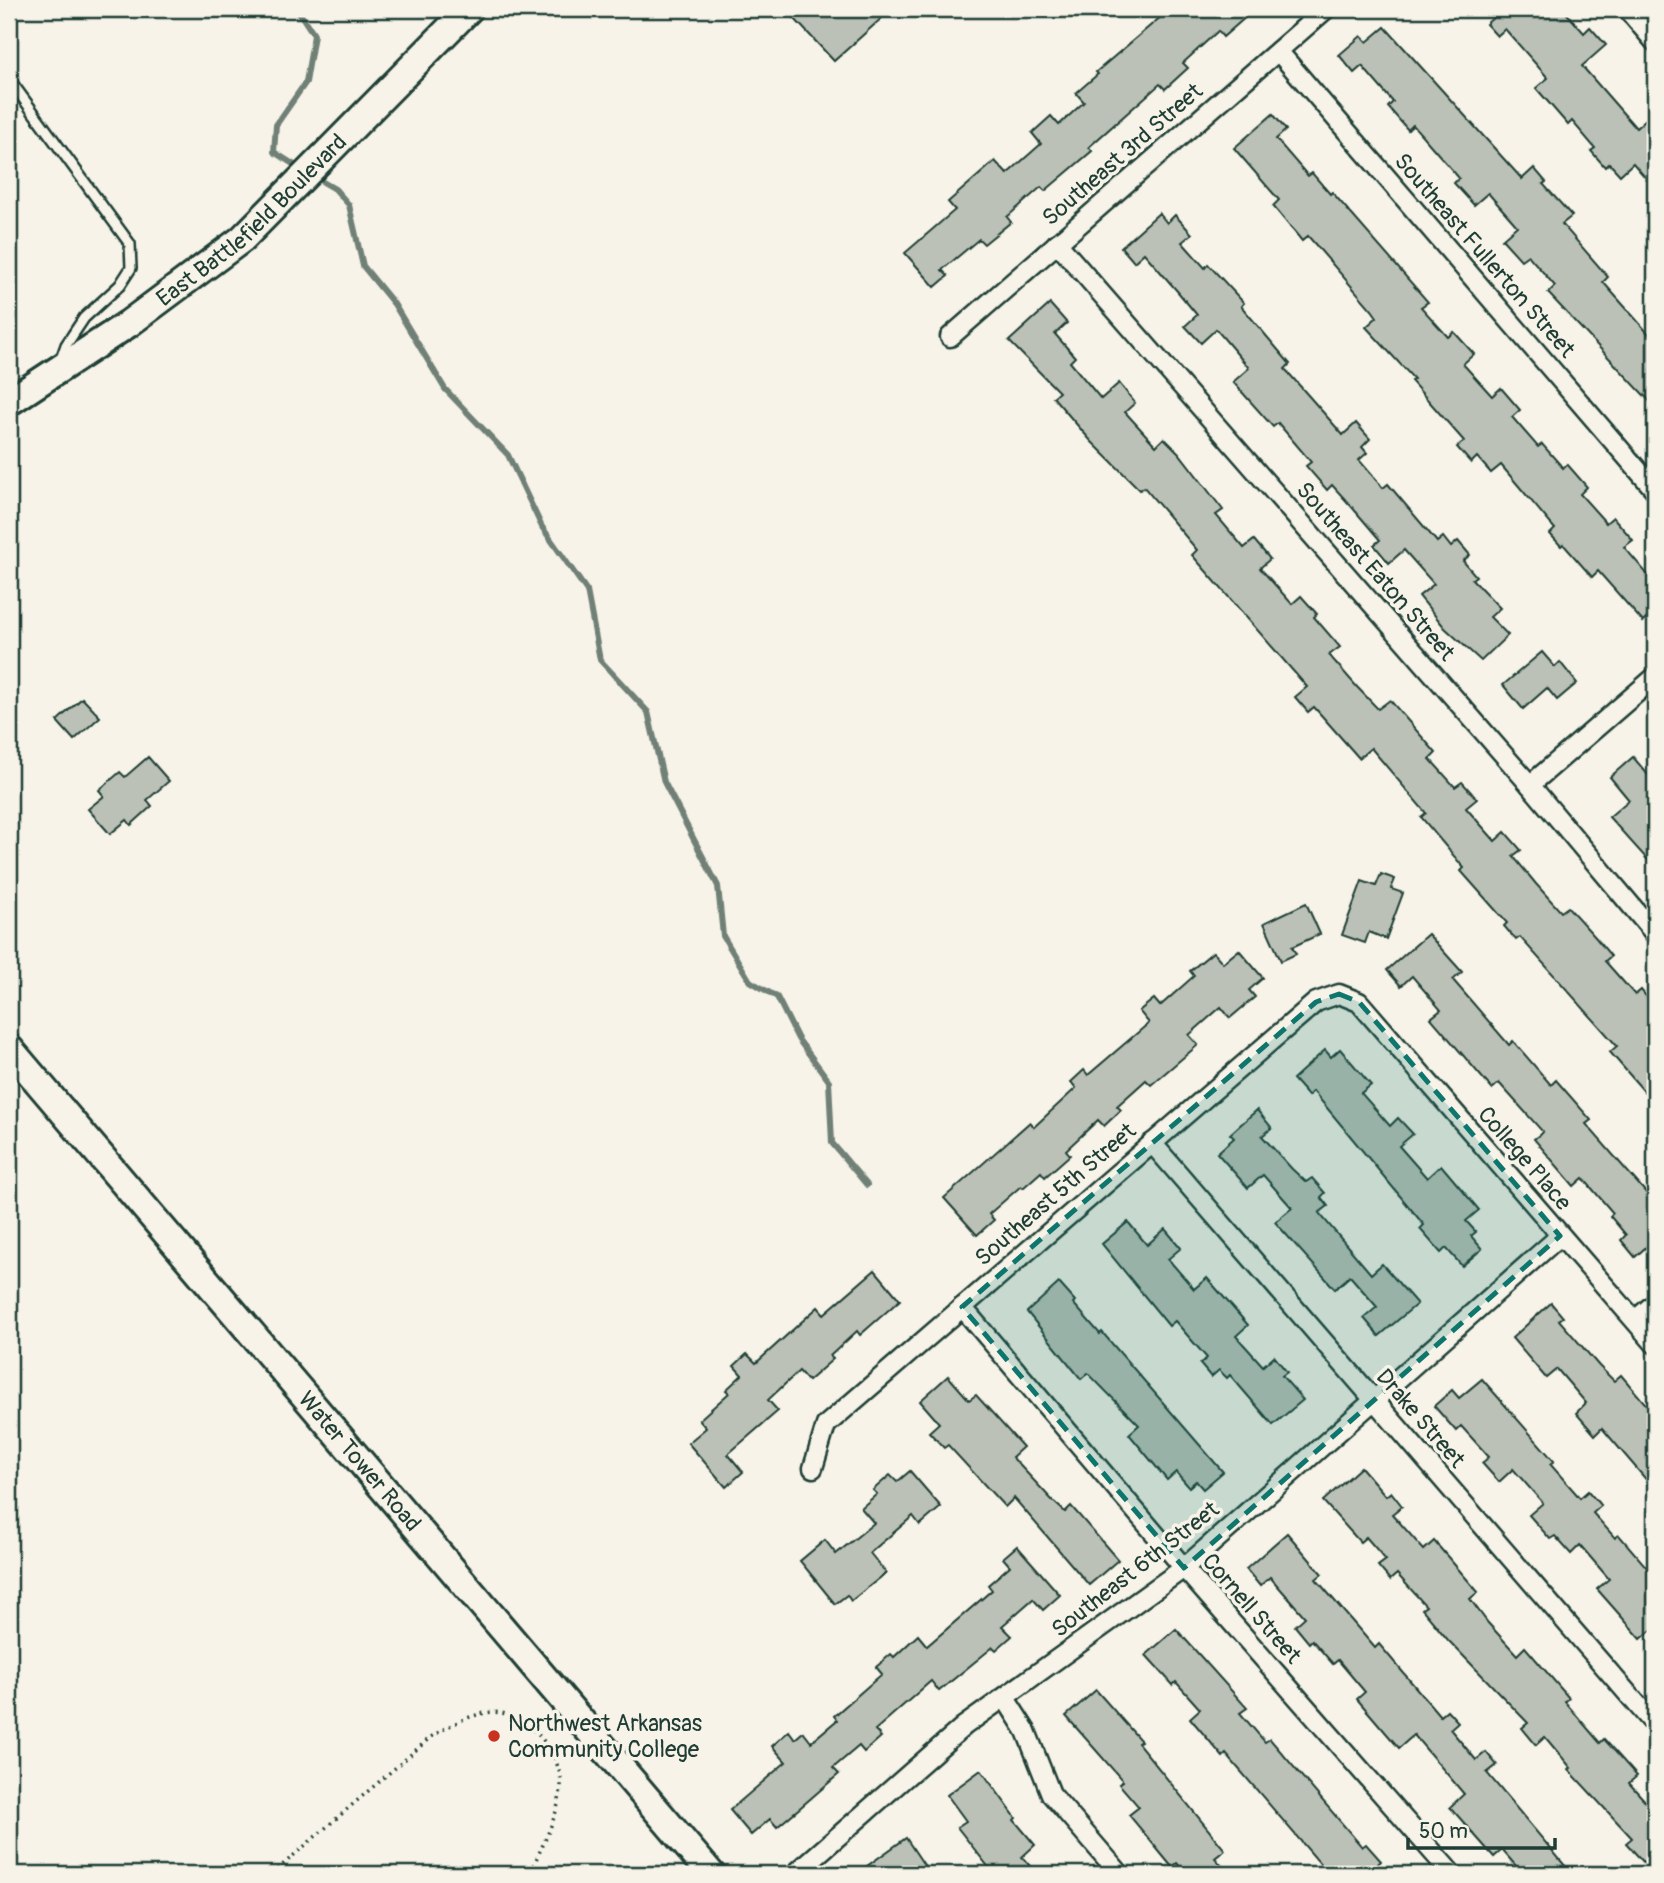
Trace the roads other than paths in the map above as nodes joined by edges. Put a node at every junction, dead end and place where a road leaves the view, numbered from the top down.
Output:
1 (469, 9) edge
2 (1326, 9) edge
3 (1627, 9) edge
4 (1655, 41) edge
5 (1278, 51) junction
6 (9, 79) edge
7 (1057, 243) junction
8 (950, 337) dead end
9 (59, 367) junction
10 (9, 402) edge
11 (1655, 490) edge
12 (1655, 677) edge
13 (1530, 785) junction
14 (1655, 934) edge
15 (1359, 1002) joint
16 (9, 1048) edge
17 (1152, 1143) junction
18 (1560, 1236) junction
19 (1655, 1303) edge
20 (962, 1307) junction
21 (1635, 1320) junction
22 (1655, 1344) edge
23 (1373, 1400) junction
24 (813, 1468) dead end
25 (1184, 1568) junction
26 (1005, 1698) junction
27 (1655, 1725) edge
28 (817, 1867) edge
29 (711, 1874) edge
30 (795, 1874) edge
31 (1120, 1874) edge
32 (1452, 1874) edge

1 - 9 street, East Battlefield Boulevard
2 - 5 street, Southeast 3rd Street
3 - 4 street
5 - 7 street, Southeast 3rd Street
5 - 11 street, Southeast Fullerton Street
6 - 9 lane
7 - 8 street, Southeast 3rd Street
7 - 13 street, Southeast Eaton Street
9 - 10 street, East Battlefield Boulevard
12 - 13 street
13 - 14 street, Southeast Eaton Street
15 - 17 street, Southeast 5th Street
15 - 18 street, College Place
16 - 29 street, Water Tower Road
17 - 20 street, Southeast 5th Street
17 - 23 street, Drake Street
18 - 21 street, College Place
18 - 23 street, Southeast 6th Street
19 - 21 street
20 - 24 street, Southeast 5th Street
20 - 25 street, Cornell Street
21 - 22 street, College Place
23 - 25 street, Southeast 6th Street
23 - 27 street, Drake Street
25 - 26 street, Southeast 6th Street
25 - 32 street, Cornell Street
26 - 28 street, Southeast 6th Street
26 - 31 street
28 - 30 street, Southeast 6th Street

